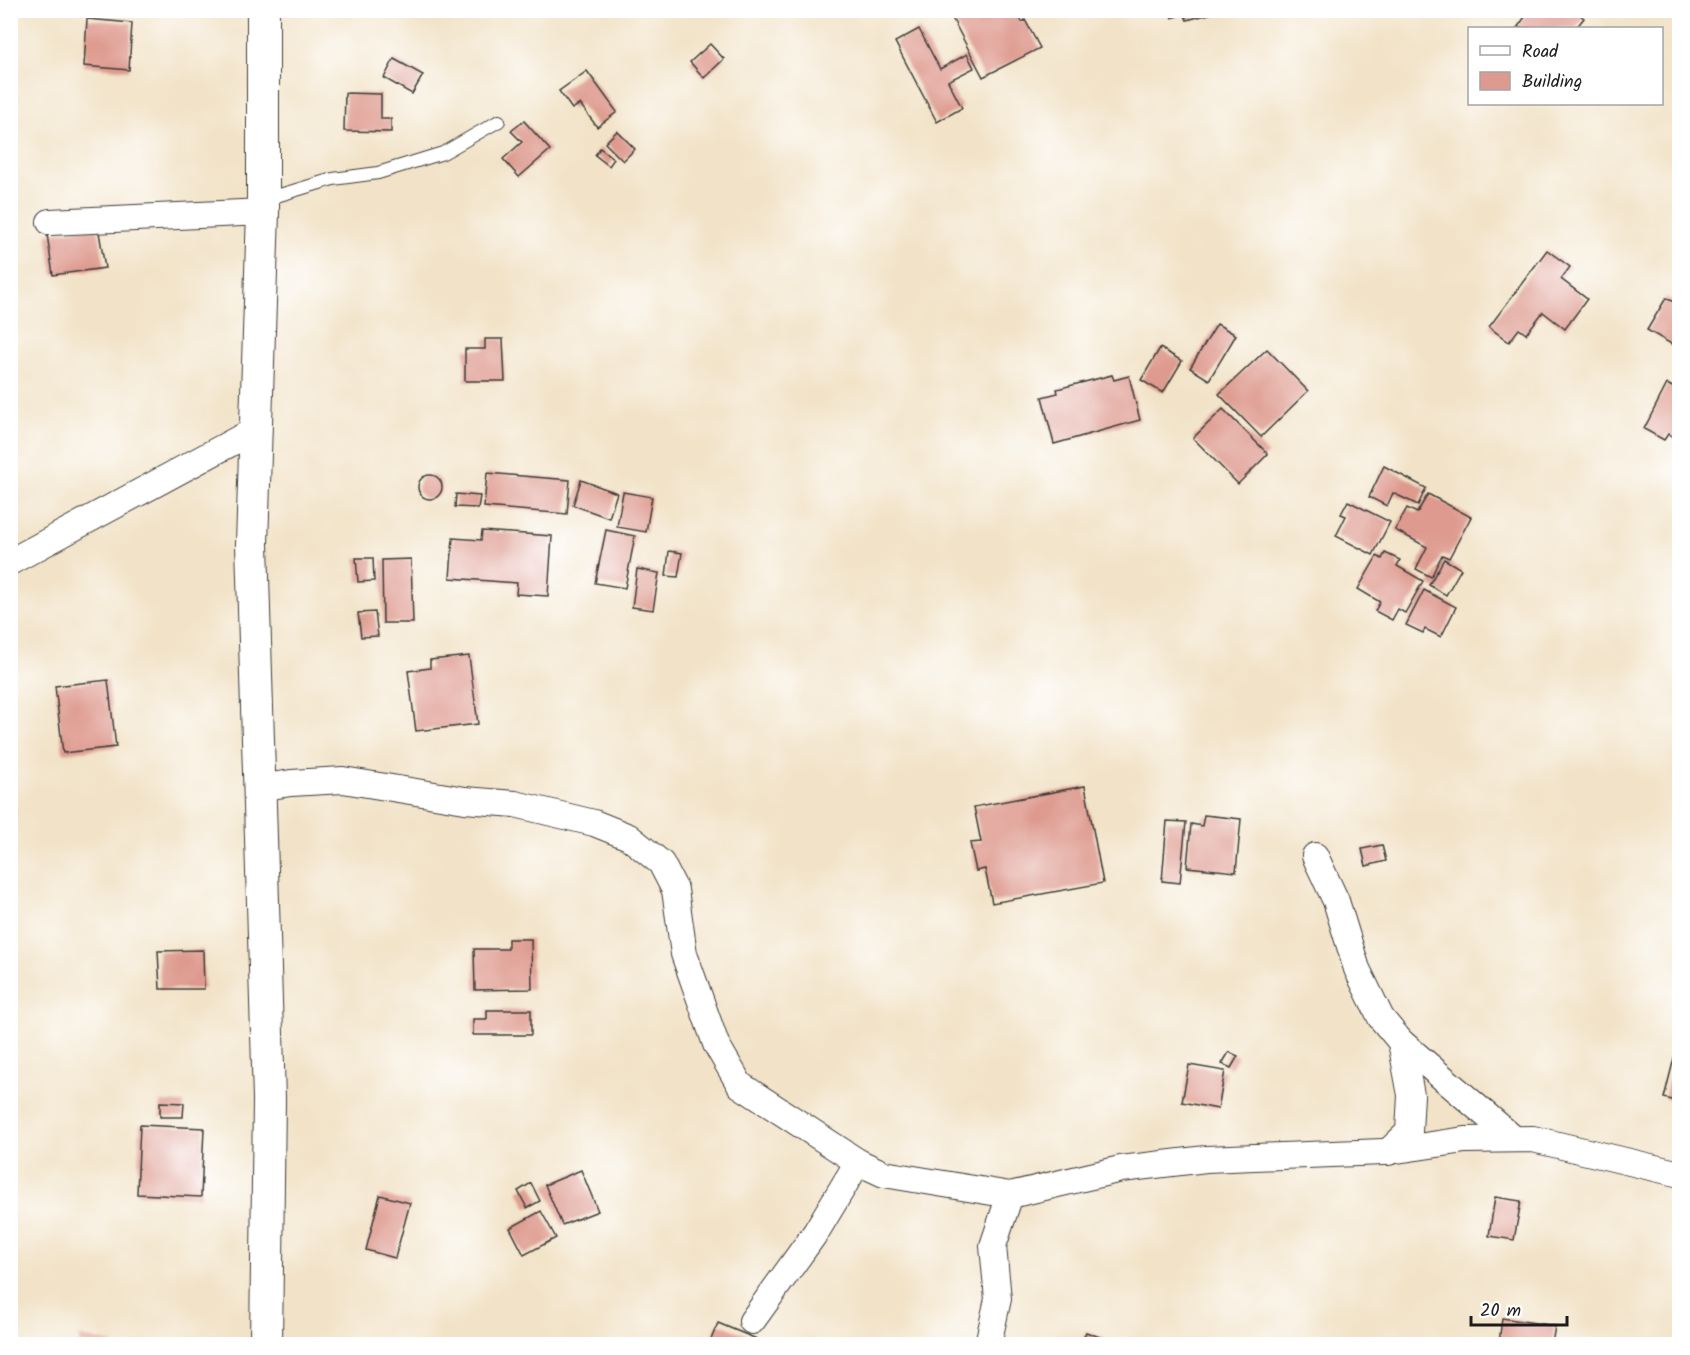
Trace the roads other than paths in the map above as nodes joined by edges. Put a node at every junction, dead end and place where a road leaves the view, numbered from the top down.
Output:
1 (263, 10) edge
2 (499, 121) dead end
3 (263, 206) junction
4 (50, 222) dead end
5 (257, 429) junction
6 (10, 562) edge
7 (258, 788) junction
8 (1315, 856) dead end
9 (1401, 1041) junction
10 (1513, 1138) junction
11 (1388, 1152) junction
12 (858, 1162) junction
13 (1680, 1174) edge
14 (1010, 1195) junction
15 (752, 1321) dead end
16 (266, 1344) edge
17 (987, 1344) edge

1 - 3 street
2 - 3 lane
3 - 4 street
3 - 5 street
5 - 6 street
5 - 7 street
7 - 12 street
7 - 16 street
8 - 9 street
9 - 10 street
9 - 11 street
10 - 11 street
10 - 13 street
11 - 14 street
12 - 14 street
12 - 15 street
14 - 17 street

